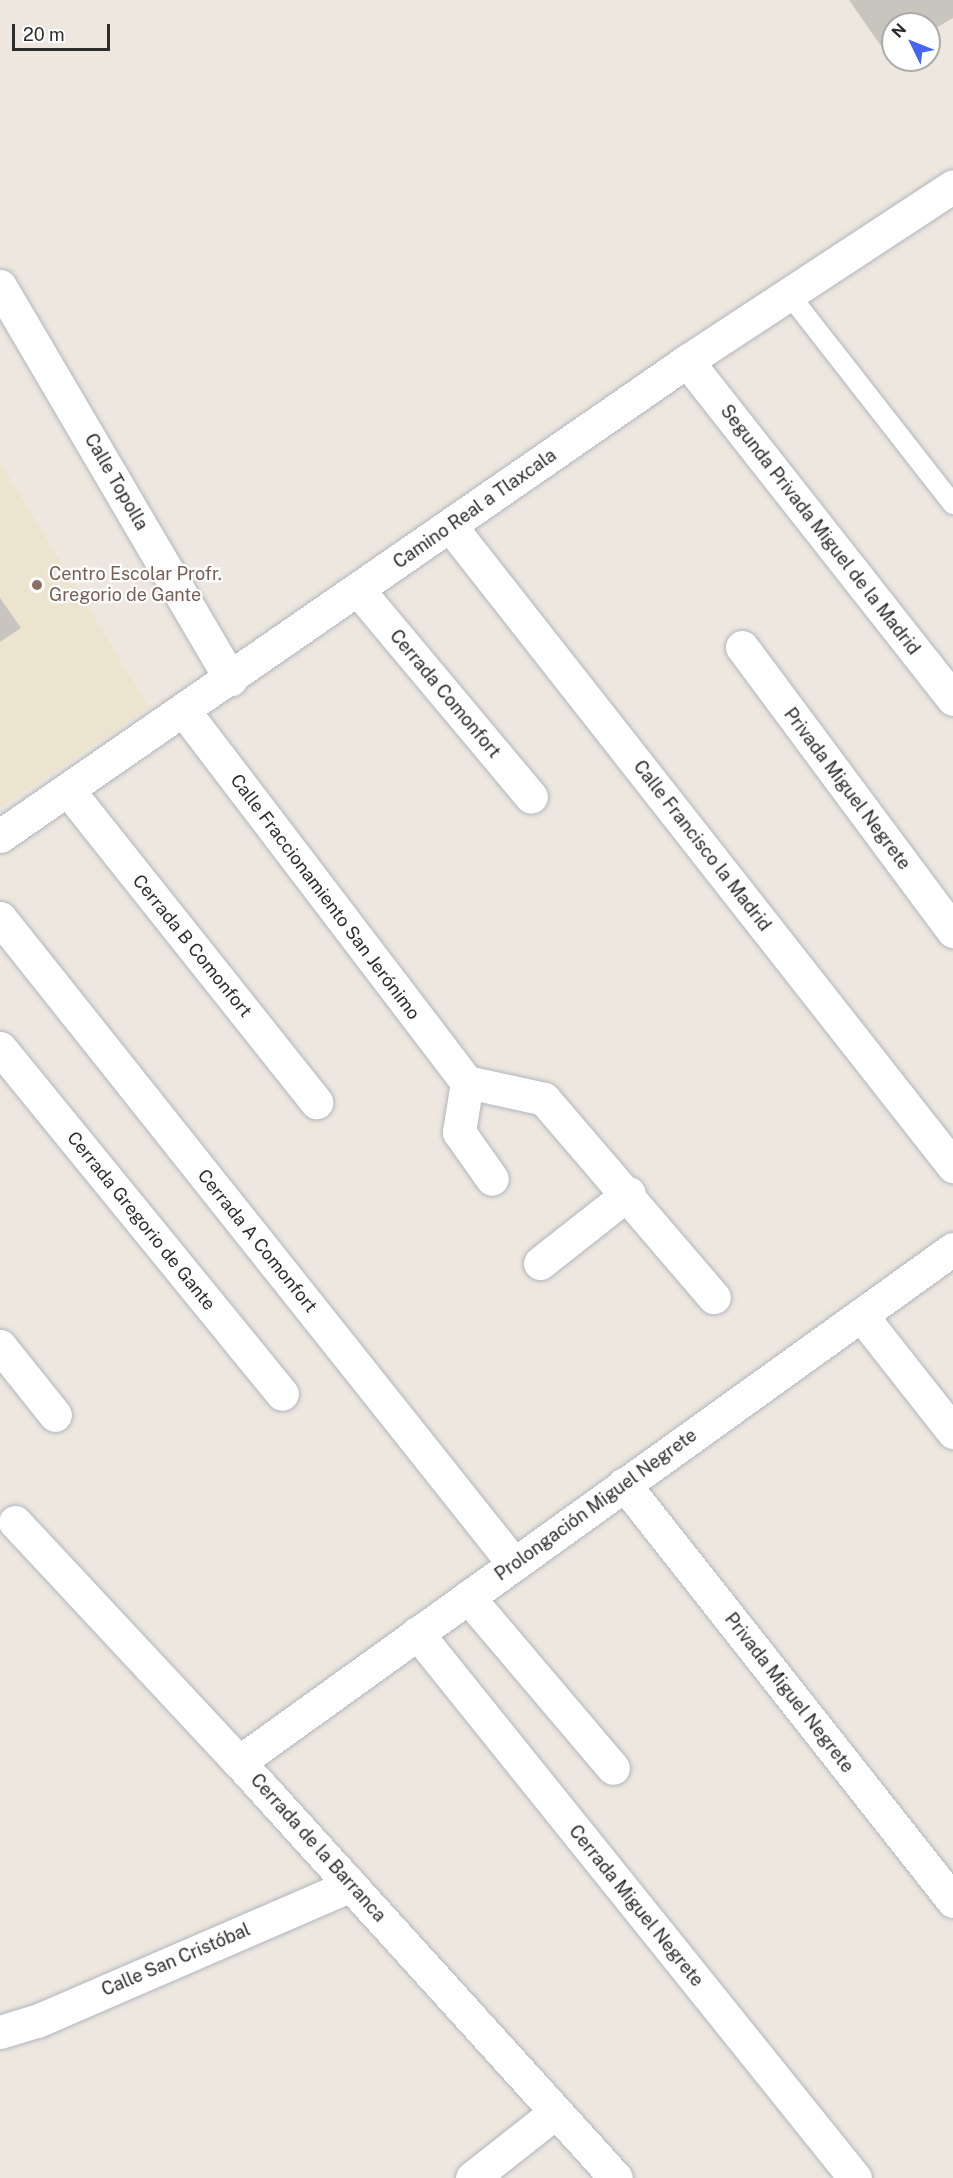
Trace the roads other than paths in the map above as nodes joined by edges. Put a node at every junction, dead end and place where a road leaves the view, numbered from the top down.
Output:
1 (953, 186) edge
2 (0, 286) edge
3 (788, 293) junction
4 (687, 361) junction
5 (953, 504) edge
6 (451, 527) junction
7 (359, 591) junction
8 (742, 647) dead end
9 (231, 679) junction
10 (953, 699) edge
11 (184, 711) junction
12 (68, 790) junction
13 (531, 797) dead end
14 (0, 836) edge
15 (0, 918) edge
16 (953, 931) edge
17 (0, 1048) edge
18 (467, 1082) junction
19 (316, 1102) dead end
20 (953, 1166) edge
21 (492, 1179) dead end
22 (629, 1193) junction
23 (540, 1263) dead end
24 (948, 1263) edge
25 (714, 1297) dead end
26 (861, 1315) junction
27 (0, 1346) edge
28 (282, 1394) dead end
29 (55, 1415) dead end
30 (953, 1432) edge
31 (624, 1484) junction
32 (15, 1522) dead end
33 (514, 1564) junction
34 (468, 1597) junction
35 (417, 1633) junction
36 (239, 1761) junction
37 (613, 1768) dead end
38 (351, 1885) junction
39 (953, 1901) edge
40 (0, 2032) edge
41 (556, 2112) junction
42 (472, 2178) edge
43 (616, 2178) edge
44 (855, 2178) edge

1 - 3 street, Camino Real a Tlaxcala
2 - 9 street, Calle Topolla
3 - 4 street, Camino Real a Tlaxcala
3 - 5 lane
4 - 6 street, Camino Real a Tlaxcala
4 - 10 street, Segunda Privada Miguel de la Madrid
6 - 7 street, Camino Real a Tlaxcala
6 - 20 street, Calle Francisco la Madrid
7 - 9 street, Camino Real a Tlaxcala
7 - 13 street, Cerrada Comonfort
8 - 16 street, Privada Miguel Negrete
9 - 11 street, Camino Real a Tlaxcala
11 - 12 street, Camino Real a Tlaxcala
11 - 18 street, Calle Fraccionamiento San Jerónimo
12 - 14 street, Camino Real a Tlaxcala
12 - 19 street, Cerrada B Comonfort
15 - 33 street, Cerrada A Comonfort
17 - 28 street, Cerrada Gregorio de Gante
18 - 21 street
18 - 22 street
22 - 23 street
22 - 25 street
24 - 26 street, Prolongación Miguel Negrete
26 - 30 street
26 - 31 street, Prolongación Miguel Negrete
27 - 29 street
31 - 33 street, Prolongación Miguel Negrete
31 - 39 street, Privada Miguel Negrete
32 - 36 street, Cerrada de la Barranca
33 - 34 street, Prolongación Miguel Negrete
34 - 35 street, Prolongación Miguel Negrete
34 - 37 street
35 - 36 street, Prolongación Miguel Negrete
35 - 44 street, Cerrada Miguel Negrete
36 - 38 street, Cerrada de la Barranca
38 - 40 street, Calle San Cristóbal
38 - 41 street, Cerrada de la Barranca
41 - 42 street
41 - 43 street, Cerrada de la Barranca

